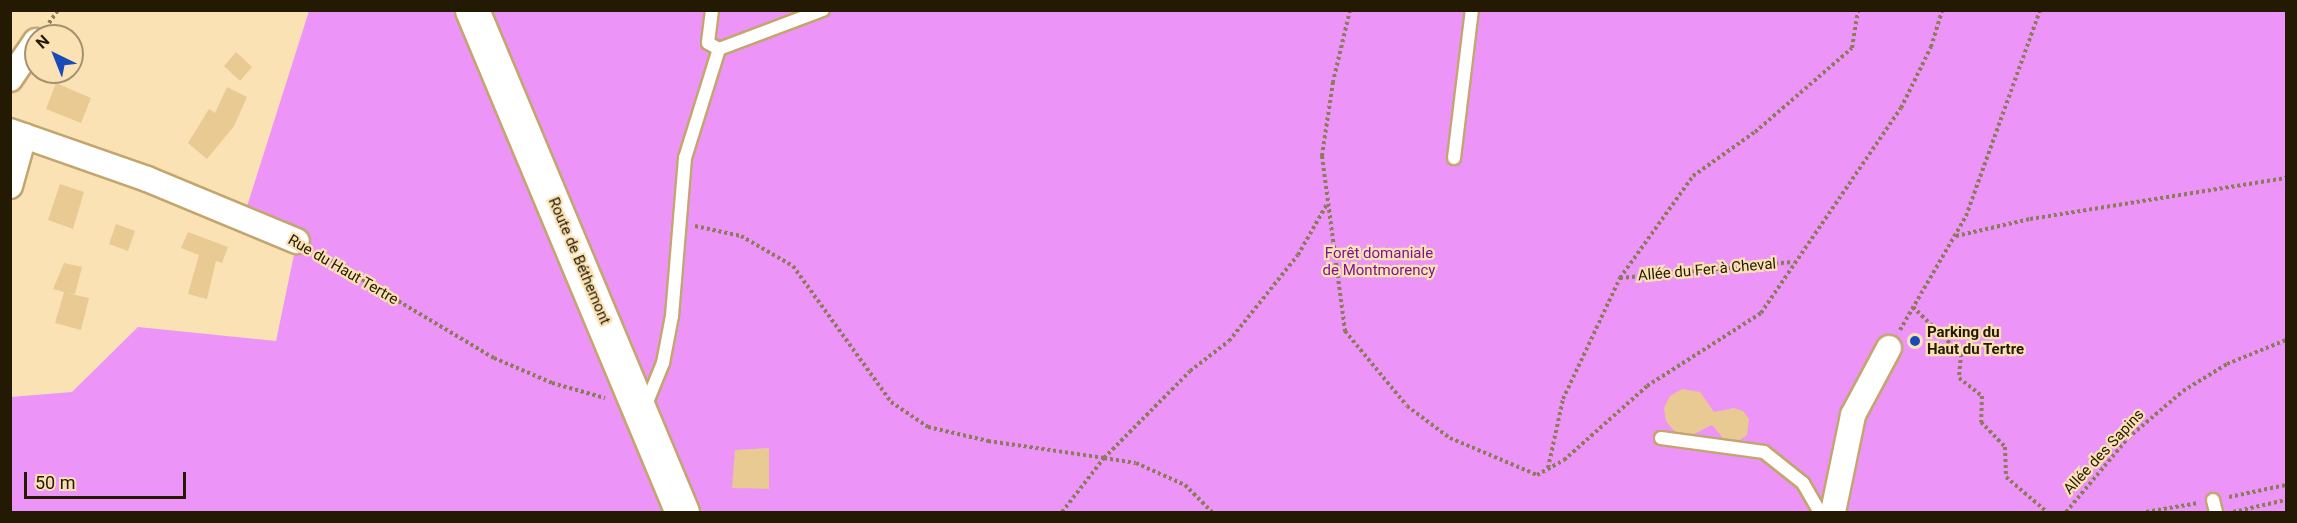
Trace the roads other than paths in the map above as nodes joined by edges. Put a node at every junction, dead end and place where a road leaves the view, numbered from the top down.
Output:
1 (472, 10) edge
2 (712, 10) edge
3 (823, 10) edge
4 (1472, 10) edge
5 (719, 49) junction
6 (24, 59) edge
7 (10, 79) edge
8 (17, 134) edge
9 (1454, 158) dead end
10 (10, 186) edge
11 (297, 241) road end
12 (1889, 348) road end
13 (640, 408) junction
14 (1662, 438) dead end
15 (682, 513) edge
16 (1820, 513) edge
17 (1833, 513) edge

1 - 13 street, Route de Béthemont
2 - 5 lane
3 - 5 lane
4 - 9 lane
5 - 13 lane
6 - 7 street
8 - 10 street
8 - 11 street, Rue du Haut Tertre
12 - 17 street
13 - 15 street, Route de Béthemont
14 - 16 lane

